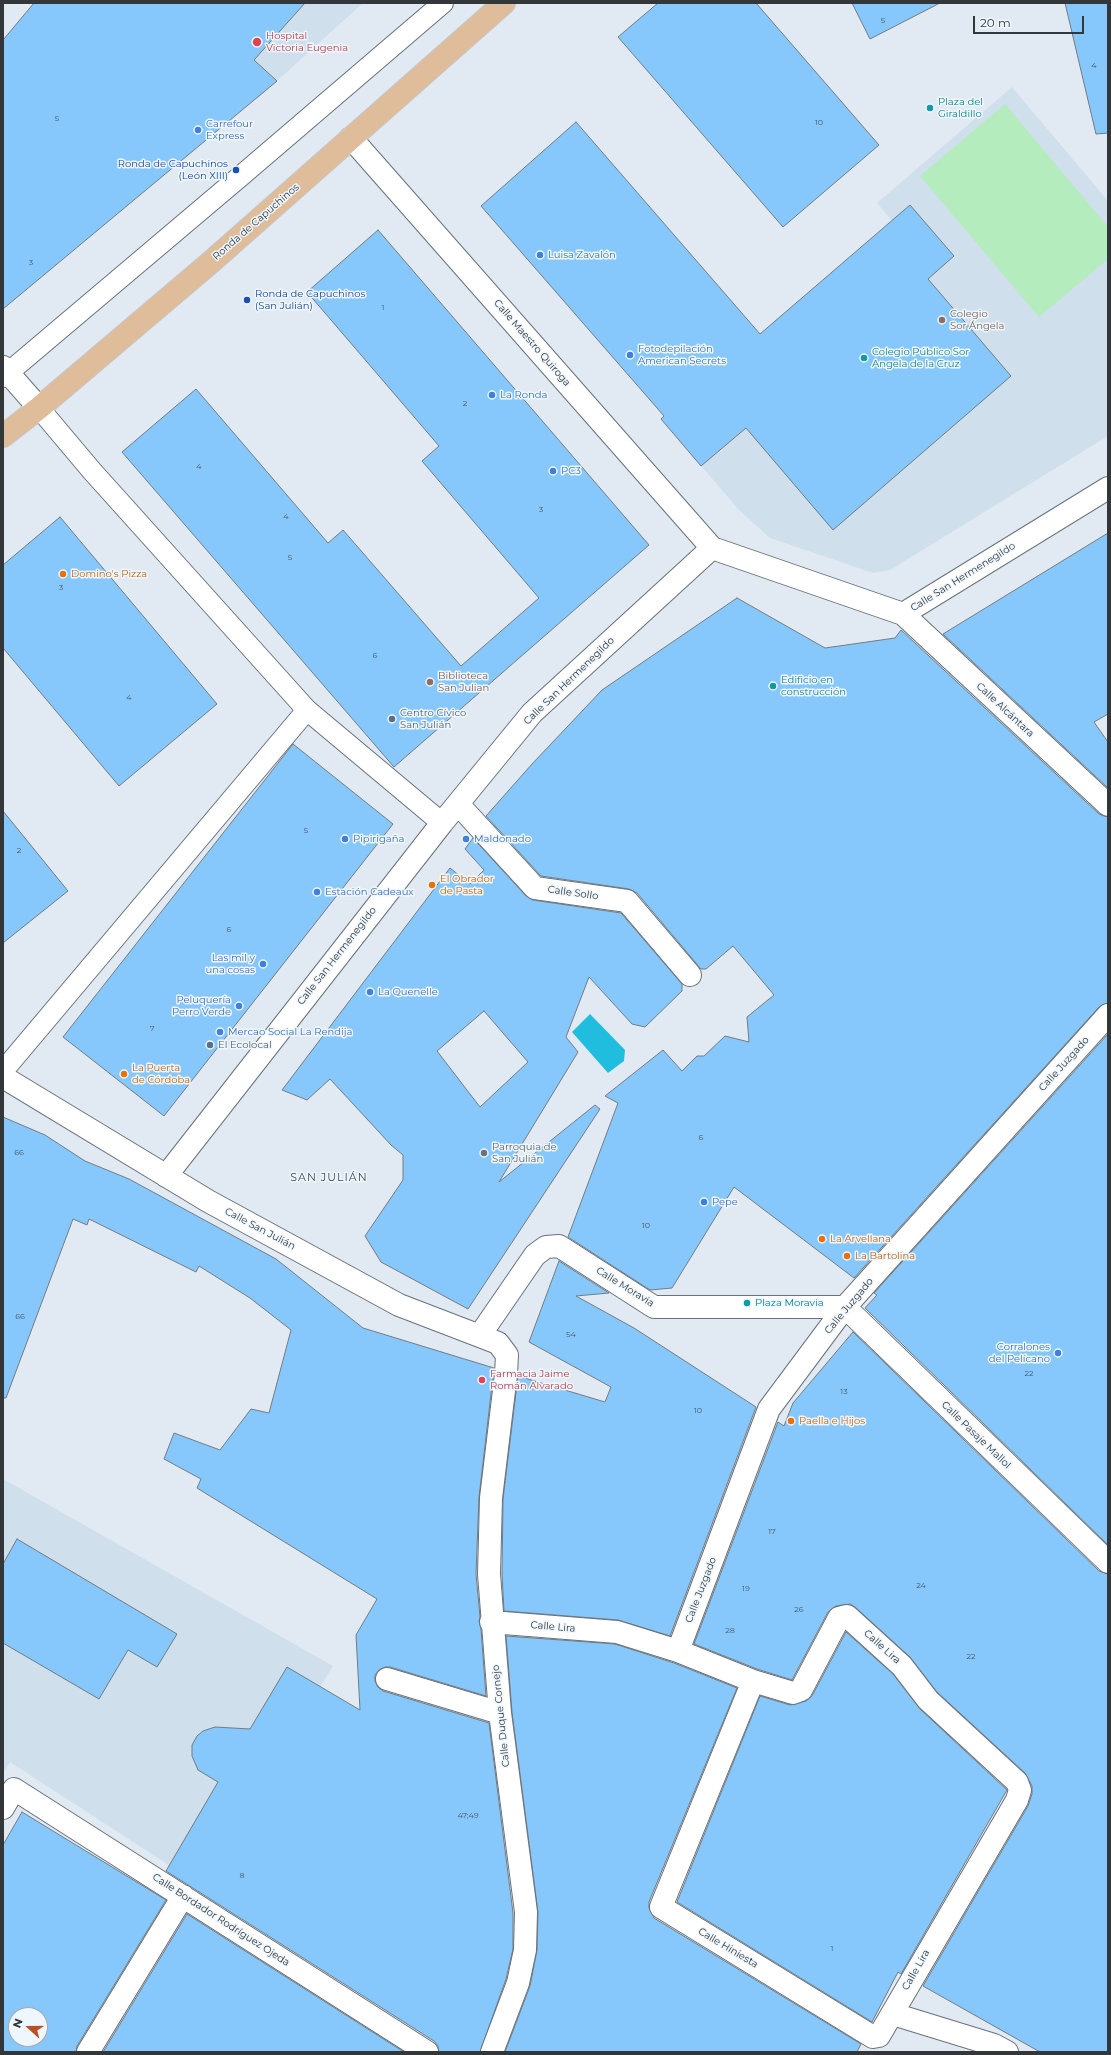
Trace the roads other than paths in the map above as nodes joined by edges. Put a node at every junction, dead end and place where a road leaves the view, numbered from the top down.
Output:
1 (442, 3) edge
2 (504, 3) edge
3 (351, 138) junction
4 (5, 372) edge
5 (39, 408) junction
6 (3, 436) edge
7 (1108, 488) edge
8 (712, 548) junction
9 (903, 614) junction
10 (307, 710) junction
11 (458, 804) junction
12 (1108, 805) edge
13 (442, 823) junction
14 (690, 975) dead end
15 (1108, 1015) edge
16 (3, 1071) edge
17 (3, 1077) edge
18 (166, 1176) junction
19 (845, 1308) junction
20 (480, 1335) junction
21 (506, 1374) joint
22 (1108, 1562) edge
23 (491, 1622) junction
24 (678, 1651) junction
25 (387, 1679) dead end
26 (753, 1681) junction
27 (500, 1713) junction
28 (3, 1808) edge
29 (183, 1896) junction
30 (893, 2014) junction
31 (1000, 2048) edge
32 (88, 2052) edge
33 (427, 2052) edge
34 (492, 2052) edge

1 - 4 lane
2 - 3 main road, Ronda de Capuchinos
3 - 5 main road, Ronda de Capuchinos
3 - 8 street, Calle Maestro Quiroga
4 - 5 street
5 - 6 main road, Ronda de Capuchinos
5 - 10 lane
7 - 9 street, Calle San Hermenegildo
8 - 9 street, Calle San Hermenegildo
8 - 11 street, Calle San Hermenegildo
9 - 12 street, Calle Alcántara
10 - 13 lane
10 - 16 lane
11 - 13 street, Calle San Hermenegildo
11 - 14 street, Calle Sollo
13 - 18 street, Calle San Hermenegildo
15 - 19 street, Calle Juzgado
17 - 18 street, Calle San Julián
18 - 20 street, Calle San Julián
19 - 20 street, Calle Moravia
19 - 22 street, Calle Pasaje Mallol
19 - 24 street, Calle Juzgado
20 - 21 street, Calle San Julián
21 - 23 street, Calle Duque Cornejo
23 - 24 street, Calle Lira
23 - 27 street, Calle Duque Cornejo
24 - 26 street, Calle Lira
25 - 27 street
26 - 30 street, Calle Hiniesta
26 - 30 street, Calle Lira
27 - 34 street, Calle Duque Cornejo
28 - 29 street, Calle Bordador Rodríguez Ojeda
29 - 32 street
29 - 33 street, Calle Bordador Rodríguez Ojeda
30 - 31 street

